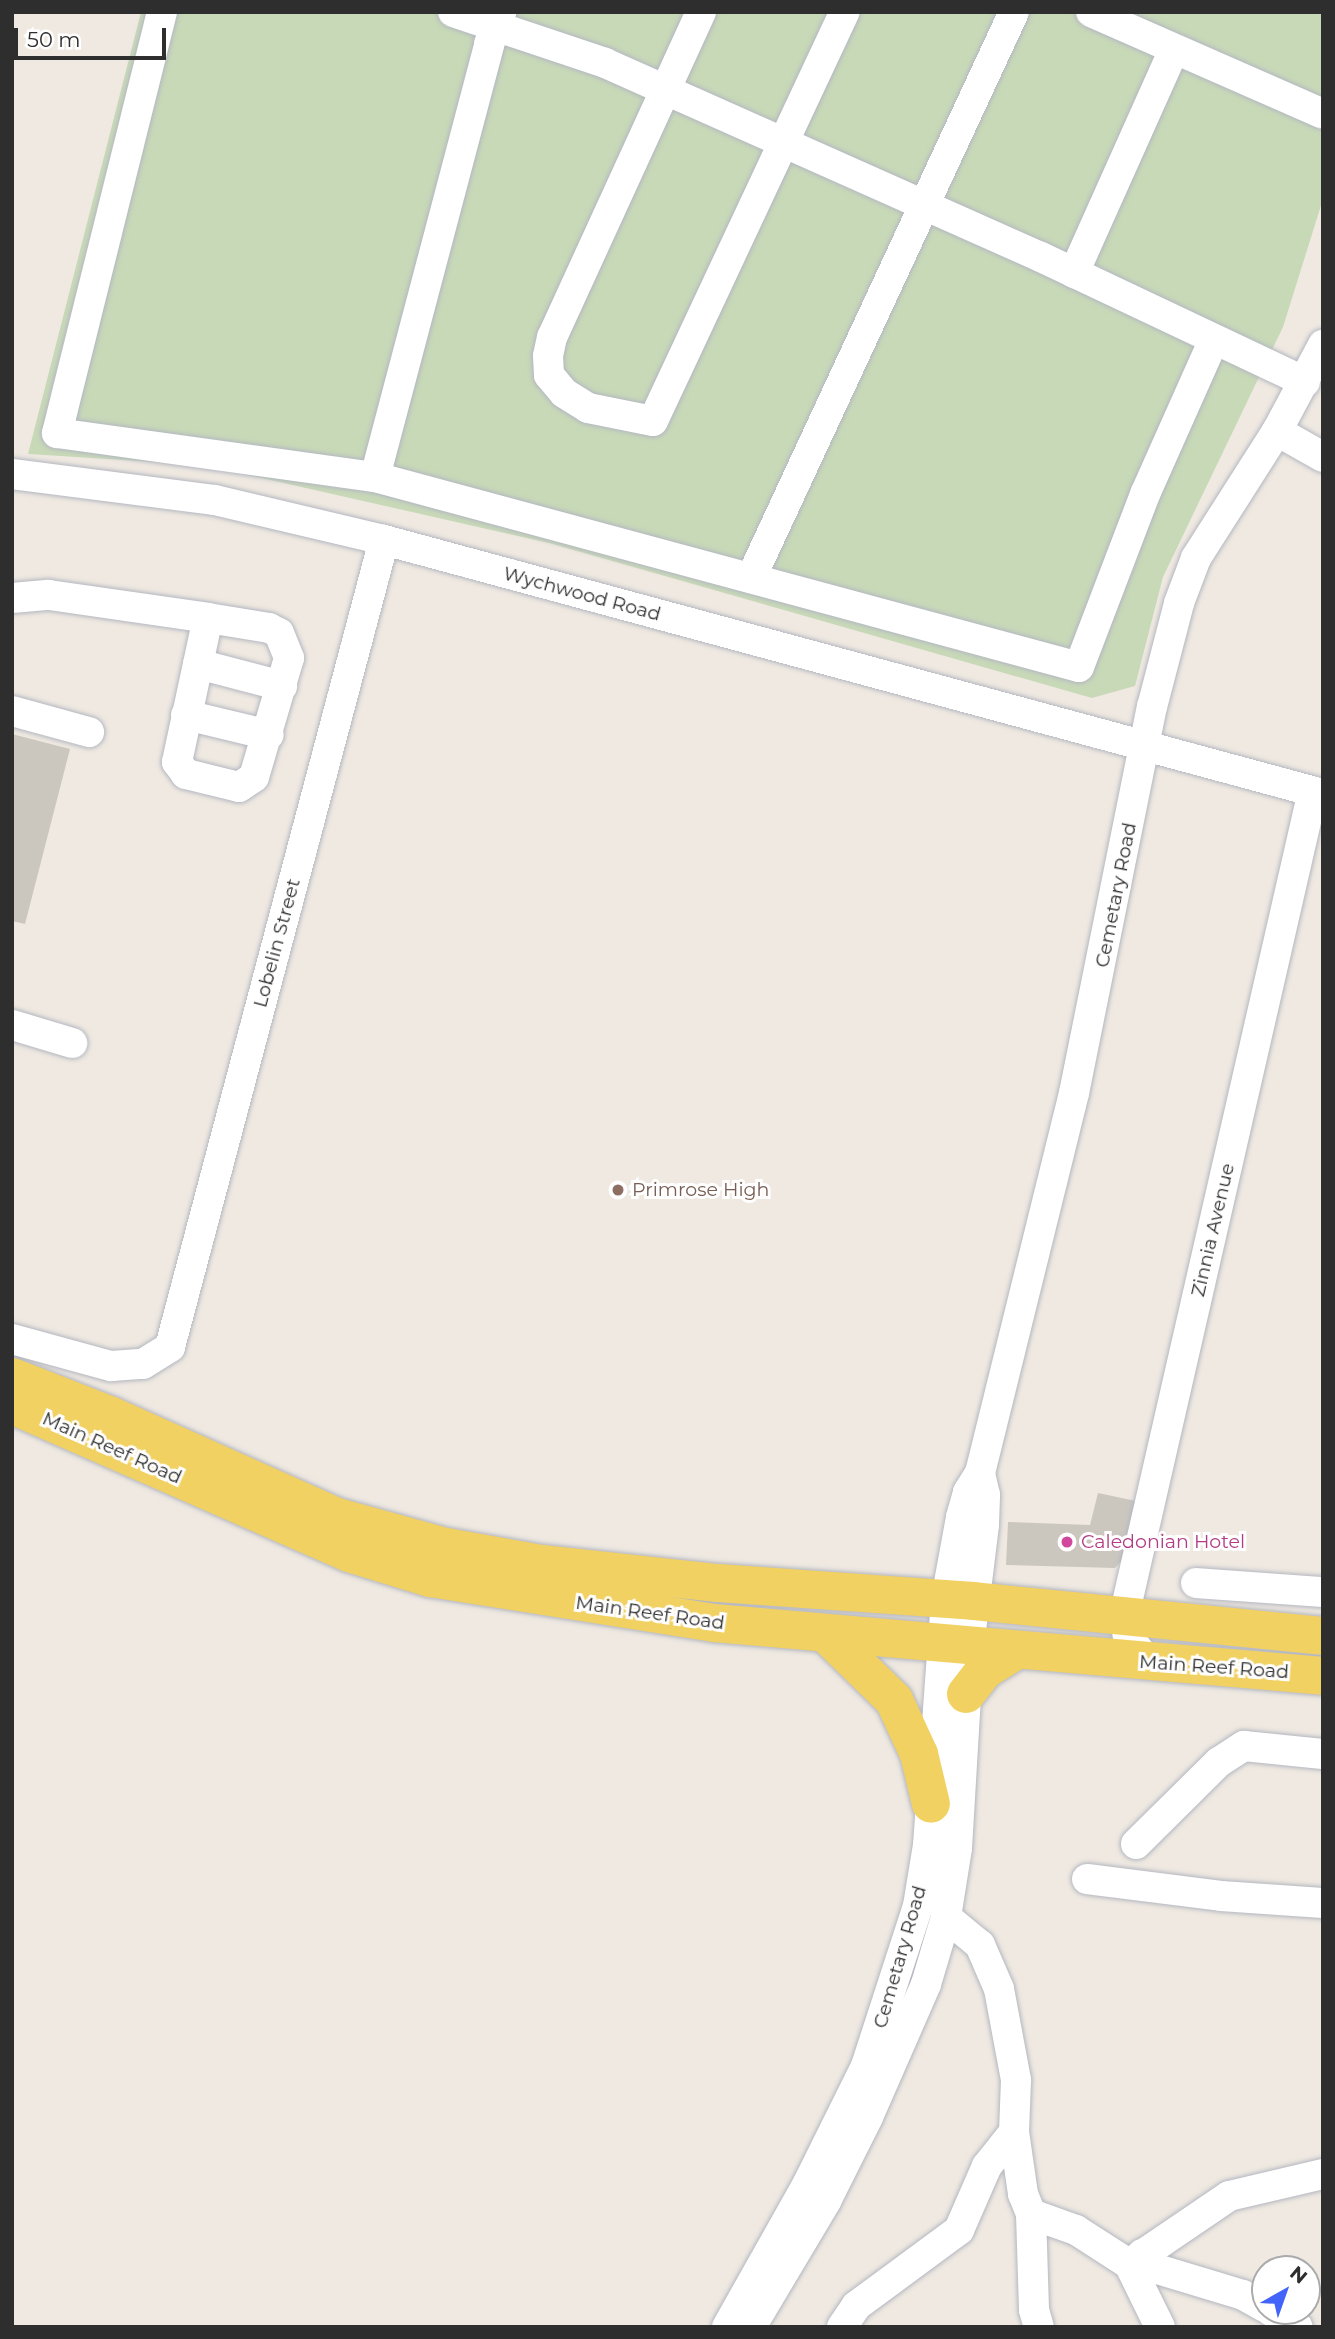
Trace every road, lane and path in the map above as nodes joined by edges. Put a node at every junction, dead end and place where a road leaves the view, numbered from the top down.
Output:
1 (162, 12) edge
2 (453, 12) edge
3 (701, 12) edge
4 (845, 12) edge
5 (1014, 12) edge
6 (1091, 12) edge
7 (499, 20) edge
8 (1174, 49) junction
9 (665, 90) junction
10 (1323, 114) edge
11 (786, 145) junction
12 (925, 206) junction
13 (1074, 273) junction
14 (1214, 339) junction
15 (1323, 345) edge
16 (1305, 382) junction
17 (1277, 431) junction
18 (1323, 457) edge
19 (12, 474) edge
20 (375, 477) junction
21 (384, 540) junction
22 (751, 578) junction
23 (12, 598) edge
24 (208, 618) junction
25 (198, 664) junction
26 (282, 686) junction
27 (12, 711) edge
28 (186, 715) junction
29 (89, 732) dead end
30 (269, 735) junction
31 (1145, 746) junction
32 (1318, 793) edge
33 (12, 1025) edge
34 (72, 1044) dead end
35 (12, 1339) edge
36 (12, 1377) edge
37 (12, 1405) edge
38 (1196, 1583) dead end
39 (761, 1586) junction
40 (1323, 1592) edge
41 (959, 1600) junction
42 (1124, 1616) junction
43 (756, 1627) junction
44 (825, 1633) junction
45 (1323, 1636) edge
46 (955, 1645) junction
47 (1014, 1652) junction
48 (1148, 1662) junction
49 (1323, 1675) edge
50 (966, 1694) junction
51 (1323, 1754) edge
52 (931, 1804) junction
53 (1136, 1844) dead end
54 (1087, 1879) dead end
55 (1323, 1903) edge
56 (946, 1917) junction
57 (1014, 2132) junction
58 (1323, 2174) edge
59 (1031, 2214) junction
60 (1136, 2259) junction
61 (1251, 2299) edge
62 (1031, 2321) edge
63 (727, 2327) edge
64 (751, 2327) edge
65 (842, 2327) edge
66 (1160, 2327) edge

1 - 20 street
2 - 7 street
3 - 9 street
4 - 11 street
5 - 12 street
6 - 8 street
7 - 9 street
7 - 20 street
8 - 10 street
8 - 13 street
9 - 11 street
9 - 11 street
11 - 12 street
12 - 13 street
12 - 22 street
13 - 14 street
14 - 16 street
14 - 22 street
15 - 16 street, Cemetary Road
16 - 17 street, Cemetary Road
17 - 18 street
17 - 31 street, Cemetary Road
19 - 21 street, Wychwood Road
20 - 22 street
21 - 31 street, Wychwood Road
21 - 35 street, Lobelin Street
23 - 24 street
24 - 25 street
24 - 26 street
25 - 26 street
25 - 28 street
26 - 30 street
27 - 29 street
28 - 30 street
28 - 30 street
31 - 32 street, Wychwood Road
31 - 41 street, Cemetary Road
32 - 42 street, Zinnia Avenue
33 - 34 street
36 - 39 main road, Main Reef Road
37 - 43 main road, Main Reef Road
38 - 40 street
39 - 41 main road, Main Reef Road
39 - 43 main road
41 - 42 main road, Main Reef Road
41 - 46 street, Cemetary Road
42 - 45 main road, Main Reef Road
42 - 48 street
43 - 44 main road, Main Reef Road
44 - 46 main road, Main Reef Road
44 - 52 main road
46 - 47 main road, Main Reef Road
46 - 50 street, Cemetary Road
46 - 52 street, Cemetary Road
47 - 48 main road, Main Reef Road
47 - 50 main road
48 - 49 main road, Main Reef Road
50 - 56 street, Cemetary Road
51 - 53 street
52 - 63 street, Cemetary Road
54 - 55 street
56 - 57 street
56 - 64 street, Cemetary Road
57 - 59 street
57 - 65 street
58 - 60 street
59 - 60 street
59 - 62 street
60 - 61 street
60 - 66 street

